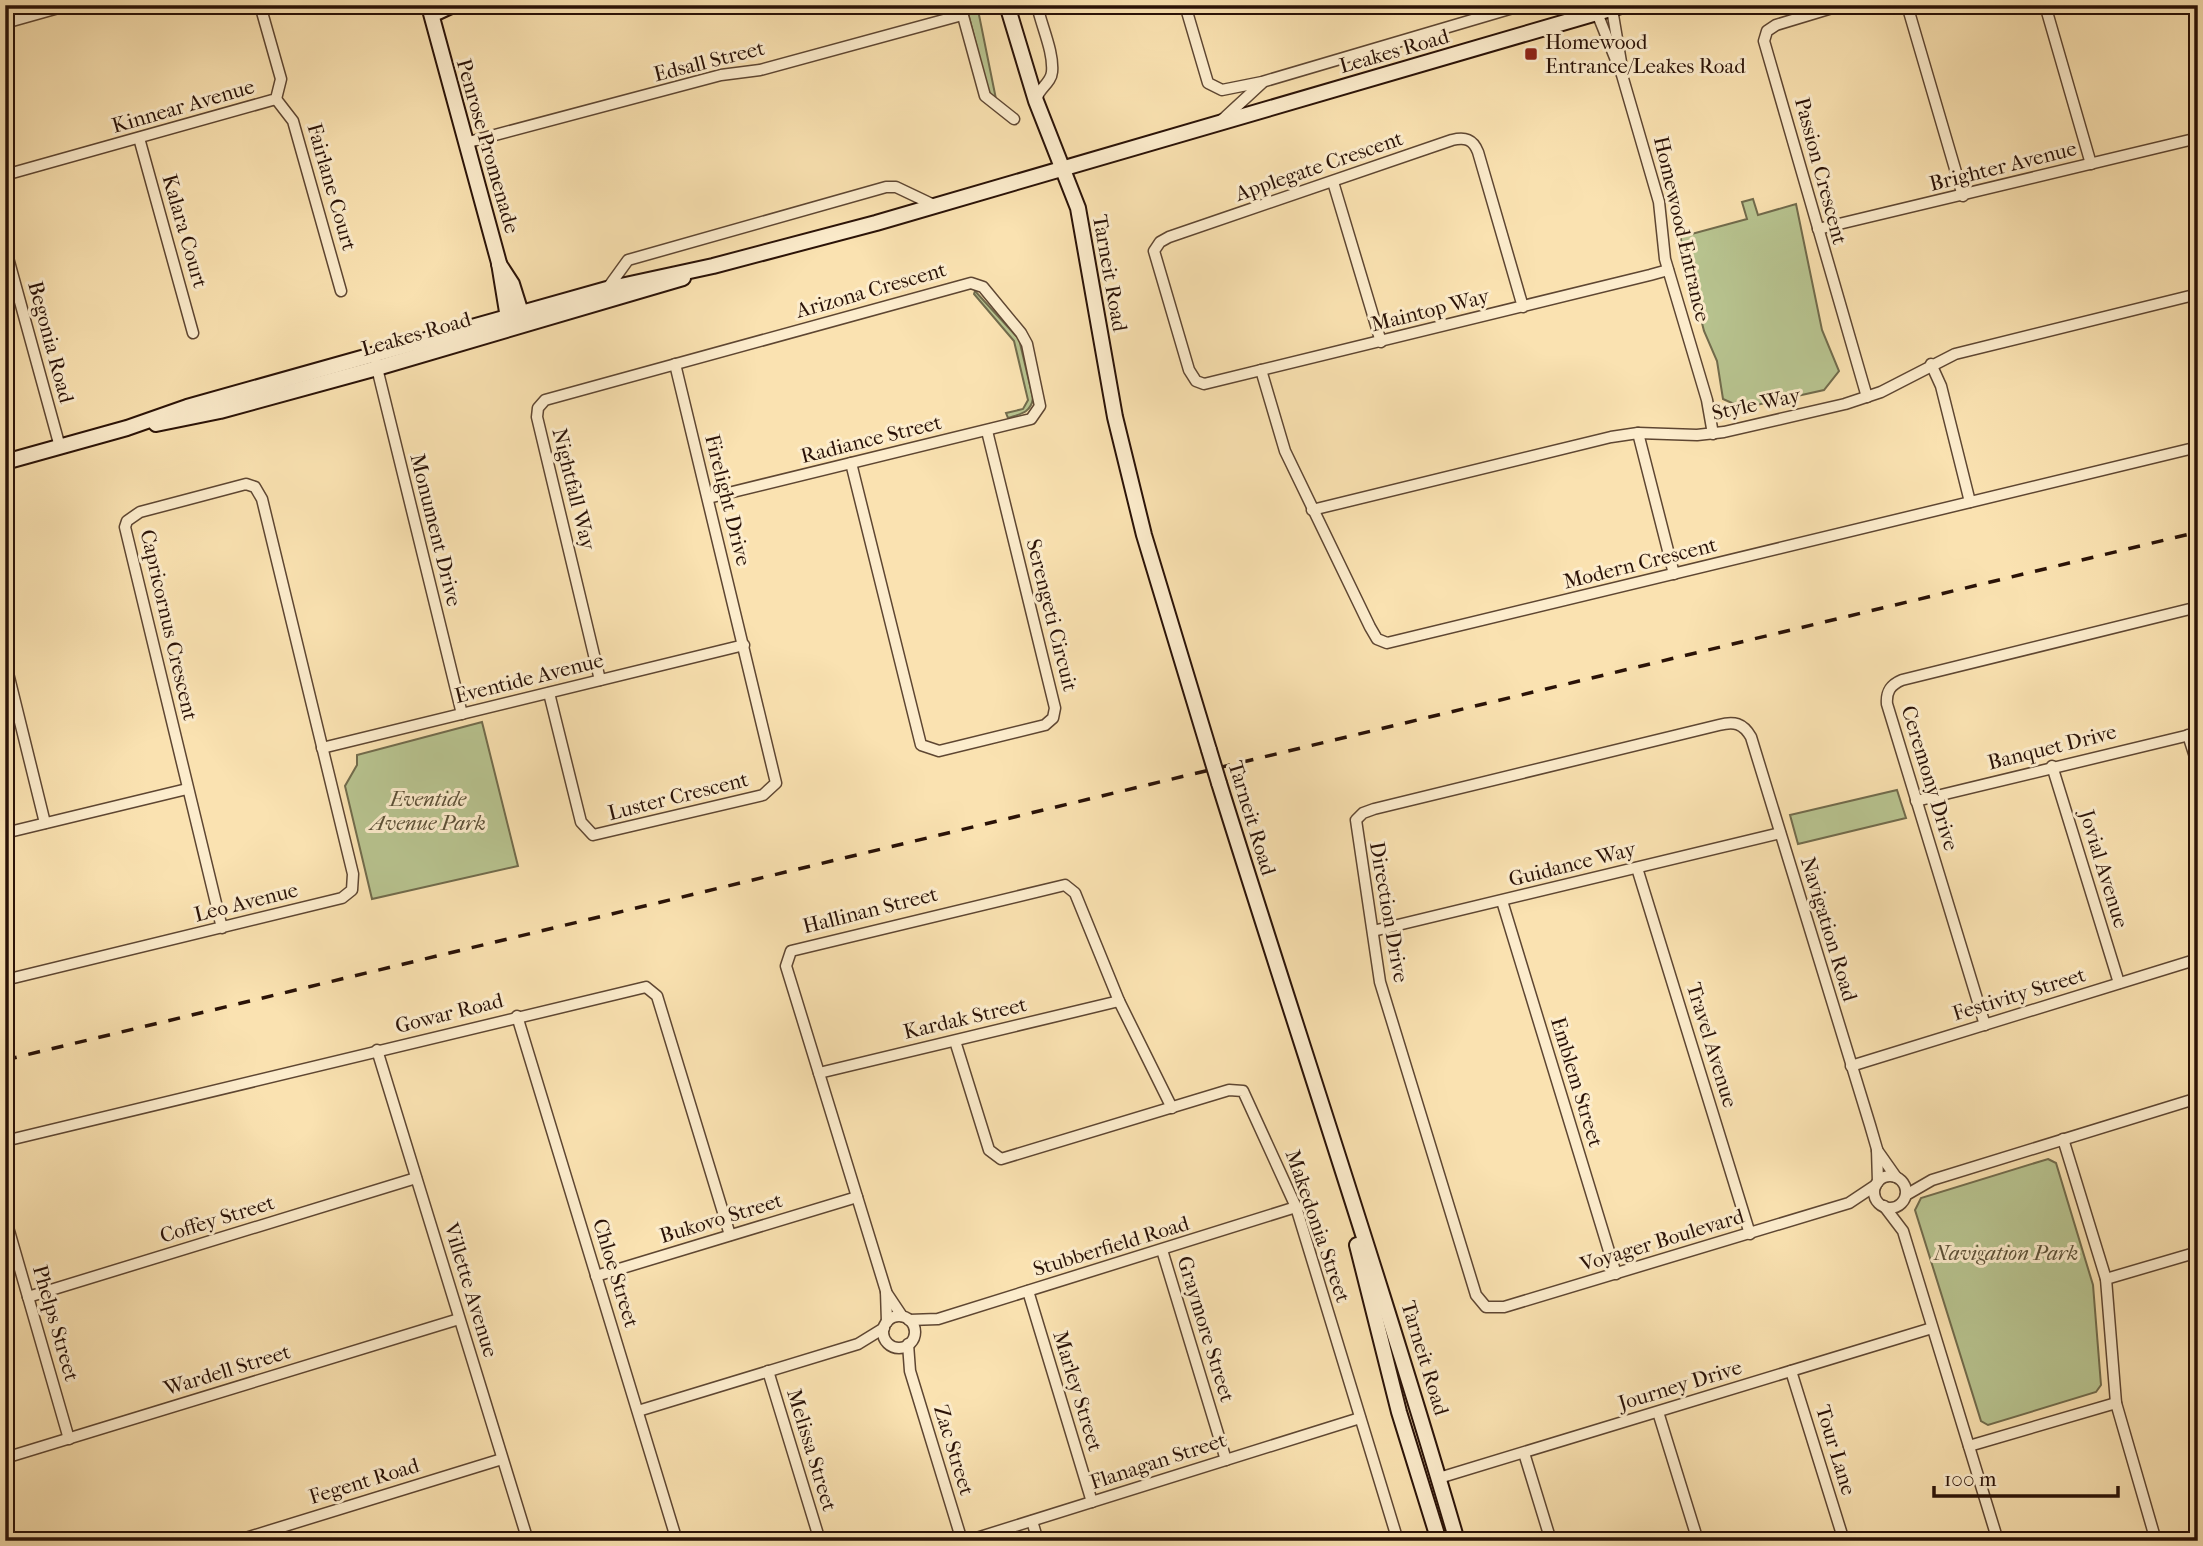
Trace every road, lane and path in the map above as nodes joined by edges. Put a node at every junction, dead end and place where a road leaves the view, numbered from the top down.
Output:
1 (69, 5) edge
2 (260, 5) edge
3 (1007, 5) edge
4 (1037, 5) edge
5 (1185, 5) edge
6 (1523, 5) edge
7 (1842, 5) edge
8 (1907, 5) edge
9 (2045, 5) edge
10 (451, 7) edge
11 (1618, 7) edge
12 (428, 8) edge
13 (961, 10) edge
14 (1597, 13) junction
15 (5, 23) edge
16 (438, 40) junction
17 (1622, 75) junction
18 (1262, 82) junction
19 (276, 99) junction
20 (1036, 101) junction
21 (1014, 119) dead end
22 (1216, 125) junction
23 (139, 138) junction
24 (2198, 138) edge
25 (464, 143) junction
26 (2091, 164) junction
27 (1064, 170) junction
28 (5, 176) edge
29 (1333, 182) junction
30 (1963, 196) junction
31 (936, 206) junction
32 (1818, 229) junction
33 (5, 247) edge
34 (713, 266) junction
35 (1668, 271) junction
36 (607, 289) junction
37 (341, 291) dead end
38 (2198, 294) edge
39 (1522, 307) junction
40 (516, 321) junction
41 (193, 333) dead end
42 (1381, 342) junction
43 (375, 361) junction
44 (675, 364) junction
45 (1931, 364) junction
46 (1261, 370) junction
47 (1200, 383) joint
48 (1867, 397) junction
49 (1039, 410) joint
50 (987, 431) junction
51 (1638, 433) junction
52 (1713, 434) junction
53 (60, 447) junction
54 (2198, 447) edge
55 (5, 462) edge
56 (851, 463) junction
57 (708, 498) junction
58 (1970, 502) junction
59 (1312, 510) junction
60 (1674, 574) junction
61 (2198, 607) edge
62 (744, 645) junction
63 (5, 661) edge
64 (600, 680) junction
65 (549, 693) junction
66 (462, 714) junction
67 (1739, 724) joint
68 (2193, 734) edge
69 (322, 748) junction
70 (2052, 766) junction
71 (2198, 766) edge
72 (187, 789) junction
73 (1916, 801) junction
74 (45, 823) junction
75 (5, 833) edge
76 (1780, 833) junction
77 (1637, 868) junction
78 (1502, 901) junction
79 (222, 928) junction
80 (1373, 931) junction
81 (2198, 959) edge
82 (5, 981) edge
83 (2119, 983) junction
84 (1119, 1001) junction
85 (516, 1016) junction
86 (1985, 1025) junction
87 (956, 1041) junction
88 (377, 1050) junction
89 (1851, 1066) junction
90 (819, 1073) junction
91 (2198, 1098) edge
92 (1172, 1108) junction
93 (2063, 1139) junction
94 (5, 1141) edge
95 (1877, 1149) junction
96 (1897, 1177) junction
97 (416, 1178) junction
98 (1932, 1180) junction
99 (1877, 1183) junction
100 (1347, 1189) junction
101 (857, 1197) junction
102 (1905, 1197) junction
103 (1849, 1203) junction
104 (1882, 1205) junction
105 (1296, 1207) junction
106 (5, 1217) edge
107 (1903, 1231) junction
108 (1750, 1234) junction
109 (730, 1235) junction
110 (1162, 1250) junction
111 (2198, 1252) edge
112 (1616, 1274) junction
113 (597, 1276) junction
114 (2106, 1279) junction
115 (886, 1291) junction
116 (1028, 1291) junction
117 (28, 1297) junction
118 (1486, 1307) joint
119 (459, 1318) junction
120 (906, 1318) junction
121 (938, 1319) junction
122 (885, 1325) junction
123 (1932, 1328) junction
124 (911, 1339) junction
125 (858, 1344) junction
126 (891, 1345) junction
127 (768, 1371) junction
128 (910, 1371) junction
129 (1791, 1371) junction
130 (2116, 1403) junction
131 (638, 1411) junction
132 (1658, 1412) junction
133 (1360, 1418) junction
134 (69, 1439) junction
135 (1969, 1446) junction
136 (1524, 1453) junction
137 (5, 1458) edge
138 (502, 1459) junction
139 (1226, 1460) junction
140 (1414, 1461) junction
141 (1439, 1478) junction
142 (1092, 1502) junction
143 (1032, 1521) junction
144 (236, 1541) edge
145 (528, 1541) edge
146 (677, 1541) edge
147 (820, 1541) edge
148 (964, 1541) edge
149 (1038, 1541) edge
150 (1398, 1541) edge
151 (1439, 1541) edge
152 (1445, 1541) edge
153 (1457, 1541) edge
154 (1551, 1541) edge
155 (1698, 1541) edge
156 (1844, 1541) edge
157 (1998, 1541) edge
158 (2156, 1541) edge

1 - 15 street
2 - 19 street, Kinnear Avenue
3 - 20 street, Tarneit Road
4 - 20 street
5 - 18 street
6 - 18 street
7 - 32 street, Passion Crescent
8 - 30 street
9 - 26 street
10 - 12 street
10 - 16 street, Penrose Promenade
11 - 14 street, Leakes Road
11 - 17 street, Homewood Entrance
12 - 16 street, Penrose Promenade
13 - 21 street
13 - 25 street, Edsall Street
14 - 17 street, Homewood Entrance
14 - 22 street, Leakes Road
16 - 25 street, Penrose Promenade
17 - 35 street, Homewood Entrance
18 - 22 street, Leakes Road
19 - 23 street, Kinnear Avenue
19 - 37 street, Fairlane Court
20 - 27 street, Tarneit Road
22 - 27 street, Leakes Road
23 - 28 street, Kinnear Avenue
23 - 41 street, Kalara Court
24 - 26 street, Brighter Avenue
25 - 40 street, Penrose Promenade
26 - 30 street, Brighter Avenue
27 - 31 street, Leakes Road
27 - 100 street, Tarneit Road, bridge
29 - 39 street, Applegate Crescent
29 - 42 street
29 - 47 street, Applegate Crescent
30 - 32 street, Brighter Avenue
31 - 34 street, Leakes Road
31 - 36 street
32 - 48 street, Passion Crescent
33 - 53 street, Begonia Road
34 - 36 street, Leakes Road
34 - 40 street, Leakes Road
35 - 39 street, Maintop Way
35 - 52 street, Homewood Entrance
36 - 40 street, Leakes Road
38 - 45 street, Style Way
39 - 42 street, Maintop Way
40 - 43 street, Leakes Road
42 - 46 street, Maintop Way
43 - 53 street, Leakes Road
43 - 66 street, Monument Drive
44 - 49 street, Arizona Crescent
44 - 57 street, Firelight Drive
44 - 64 street, Nightfall Way
45 - 48 street, Style Way
45 - 58 street
46 - 47 street, Maintop Way
46 - 59 street, Modern Crescent
48 - 52 street, Style Way
49 - 50 street, Radiance Street
50 - 56 street, Radiance Street
50 - 56 street, Serengeti Circuit
51 - 52 street, Style Way
51 - 59 street, Style Way
51 - 60 street
53 - 55 street, Leakes Road
54 - 58 street, Modern Crescent
56 - 57 street, Radiance Street
57 - 62 street, Firelight Drive
58 - 60 street, Modern Crescent
59 - 60 street, Modern Crescent
61 - 73 street, Ceremony Drive
62 - 64 street, Eventide Avenue
62 - 65 street, Luster Crescent
63 - 74 street
64 - 65 street, Eventide Avenue
65 - 66 street, Eventide Avenue
66 - 69 street, Eventide Avenue
67 - 76 street, Navigation Road
67 - 80 street, Direction Drive
68 - 70 street, Banquet Drive
68 - 71 street
69 - 72 street, Capricornus Crescent
69 - 79 street, Leo Avenue
70 - 73 street, Banquet Drive
70 - 83 street, Jovial Avenue
72 - 74 street
72 - 79 street, Capricornus Crescent
73 - 86 street, Ceremony Drive
74 - 75 street
76 - 77 street, Guidance Way
76 - 89 street, Navigation Road
77 - 78 street, Guidance Way
77 - 108 street, Travel Avenue
78 - 80 street, Guidance Way
78 - 112 street, Emblem Street
79 - 82 street, Leo Avenue
80 - 118 street, Direction Drive
81 - 83 street, Festivity Street
83 - 86 street, Festivity Street
84 - 87 street, Kardak Street
84 - 90 street, Hallinan Street
84 - 92 street, Hallinan Street
85 - 88 street, Gowar Road
85 - 109 street, Gowar Road
85 - 113 street, Chloe Street
86 - 89 street, Festivity Street
87 - 90 street, Kardak Street
87 - 92 street, Makedonia Street
88 - 94 street, Gowar Road
88 - 97 street, Villette Avenue
89 - 95 street, Navigation Road
90 - 101 street, Hallinan Street
91 - 93 street
92 - 105 street, Makedonia Street
93 - 98 street
93 - 114 street
95 - 96 street, Navigation Road
95 - 99 street, Navigation Road
96 - 98 street
96 - 99 street
96 - 102 street
97 - 117 street, Coffey Street
97 - 119 street, Villette Avenue
98 - 102 street
99 - 103 street, Voyager Boulevard
99 - 104 street
100 - 140 street
100 - 141 street, Tarneit Road
101 - 109 street, Bukovo Street
101 - 115 street, Hallinan Street
102 - 104 street
102 - 107 street
103 - 104 street, Voyager Boulevard
103 - 108 street, Voyager Boulevard
104 - 107 street
105 - 110 street, Stubberfield Road
105 - 133 street, Makedonia Street
106 - 117 street, Phelps Street
107 - 123 street
108 - 112 street, Voyager Boulevard
109 - 113 street, Bukovo Street
110 - 116 street, Stubberfield Road
110 - 139 street, Graymore Street
111 - 114 street
112 - 118 street, Voyager Boulevard
113 - 131 street, Chloe Street
114 - 130 street
115 - 120 street, Hallinan Street
115 - 122 street, Hallinan Street
116 - 121 street, Stubberfield Road
116 - 142 street, Marley Street
117 - 134 street, Phelps Street
119 - 134 street, Wardell Street
119 - 138 street, Villette Avenue
120 - 121 street, Stubberfield Road
120 - 122 street, Stubberfield Road
120 - 124 street, Hallinan Street
121 - 124 street, Stubberfield Road
122 - 125 street
122 - 126 street, Hallinan Street
123 - 129 street, Journey Drive
123 - 135 street
124 - 126 street
124 - 128 street, Zac Street
125 - 126 street
125 - 127 street
126 - 128 street, Zac Street
127 - 131 street
127 - 147 street, Melissa Street
128 - 148 street, Zac Street
129 - 132 street, Journey Drive
129 - 156 street, Tour Lane
130 - 135 street
130 - 158 street
131 - 146 street, Chloe Street
132 - 136 street, Journey Drive
132 - 155 street
133 - 139 street, Flanagan Street
133 - 150 street, Makedonia Street
134 - 137 street, Wardell Street
135 - 157 street
136 - 141 street, Journey Drive
136 - 154 street
138 - 144 street, Fegent Road
138 - 145 street, Villette Avenue
139 - 142 street, Flanagan Street
140 - 141 street
140 - 151 street
141 - 152 street
141 - 153 street, Tarneit Road
142 - 143 street, Flanagan Street
143 - 148 street, Flanagan Street
143 - 149 street

